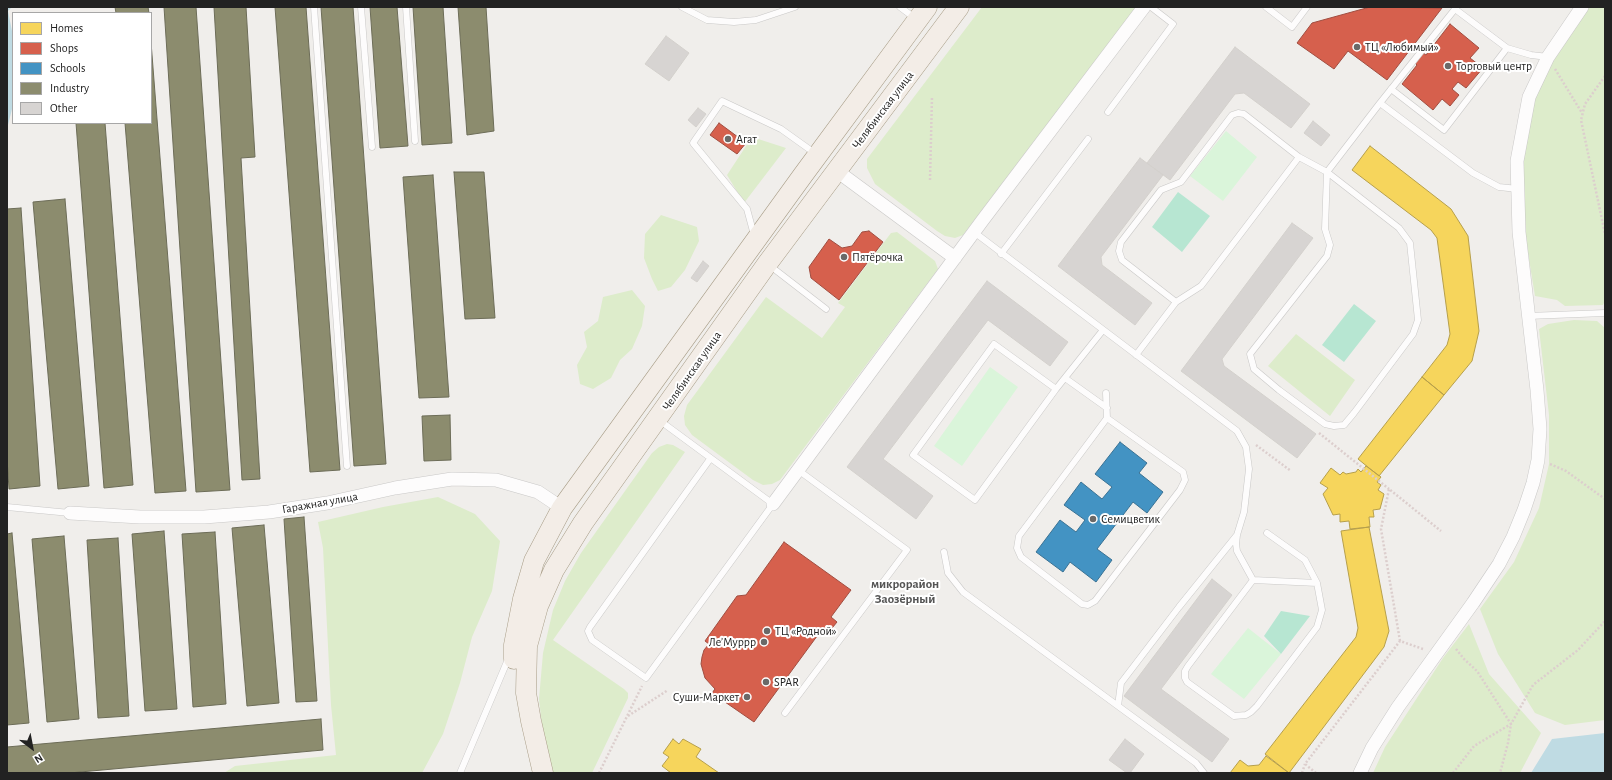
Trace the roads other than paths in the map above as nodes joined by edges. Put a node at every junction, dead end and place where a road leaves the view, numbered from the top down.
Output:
1 (314, 7) edge
2 (360, 7) edge
3 (406, 7) edge
4 (682, 7) edge
5 (795, 7) edge
6 (900, 7) edge
7 (959, 7) edge
8 (1144, 7) edge
9 (1151, 7) edge
10 (1307, 7) edge
11 (1582, 7) edge
12 (1268, 8) edge
13 (922, 14) edge
14 (939, 36) junction
15 (1507, 48) junction
16 (1548, 57) junction
17 (1391, 89) junction
18 (1380, 103) junction
19 (1108, 112) dead end
20 (1088, 138) dead end
21 (415, 141) dead end
22 (372, 148) dead end
23 (817, 155) junction
24 (1299, 157) junction
25 (837, 171) junction
26 (1327, 172) junction
27 (1518, 189) junction
28 (974, 232) junction
29 (755, 240) junction
30 (1002, 254) junction
31 (955, 258) junction
32 (767, 264) junction
33 (1176, 302) junction
34 (826, 309) dead end
35 (1605, 313) edge
36 (1528, 316) junction
37 (1103, 330) junction
38 (1136, 355) junction
39 (1064, 378) junction
40 (1056, 389) junction
41 (1106, 393) dead end
42 (1107, 408) junction
43 (1107, 418) junction
44 (657, 419) junction
45 (710, 459) junction
46 (347, 466) dead end
47 (798, 470) junction
48 (773, 504) junction
49 (7, 507) edge
50 (562, 508) junction
51 (70, 513) joint
52 (583, 523) junction
53 (1267, 533) dead end
54 (1237, 535) junction
55 (944, 552) dead end
56 (1253, 580) junction
57 (1317, 582) junction
58 (514, 644) junction
59 (1118, 706) junction
60 (785, 713) dead end
61 (460, 773) edge
62 (533, 773) edge
63 (543, 773) edge
64 (1204, 773) edge
65 (1360, 773) edge

1 - 46 lane
2 - 22 lane
3 - 21 lane
4 - 5 lane
6 - 13 lane
7 - 14 main road, Челябинская улица
8 - 28 street
9 - 19 lane
10 - 12 lane
11 - 16 street
13 - 14 main road
13 - 23 main road, Челябинская улица
14 - 25 main road, Челябинская улица
15 - 16 lane
15 - 17 lane
15 - 17 lane
16 - 27 street
17 - 18 lane
18 - 26 lane
18 - 27 lane
20 - 30 lane
23 - 25 main road
23 - 29 main road, Челябинская улица
23 - 29 lane
24 - 26 lane
24 - 33 lane
24 - 33 lane
25 - 31 street
25 - 32 main road, Челябинская улица
26 - 26 lane
27 - 36 street
28 - 30 lane
28 - 31 street
29 - 50 main road, Челябинская улица
30 - 37 lane
31 - 47 street
32 - 34 lane
32 - 44 main road, Челябинская улица
33 - 38 lane
35 - 36 lane
36 - 65 street
37 - 38 lane
37 - 39 lane
38 - 54 lane
39 - 40 lane
39 - 42 lane
40 - 40 lane
41 - 42 lane
42 - 43 lane
43 - 43 lane
44 - 45 lane
44 - 52 main road, Челябинская улица
45 - 48 lane
45 - 48 lane
47 - 48 street
47 - 60 lane
49 - 51 lane
50 - 51 street, Гаражная улица
50 - 52 main road
50 - 58 main road, Челябинская улица
52 - 63 main road, Челябинская улица
53 - 57 lane
54 - 56 lane
54 - 59 lane
55 - 59 lane
56 - 57 lane
56 - 57 lane
58 - 61 lane
58 - 62 main road, Челябинская улица
59 - 64 lane

